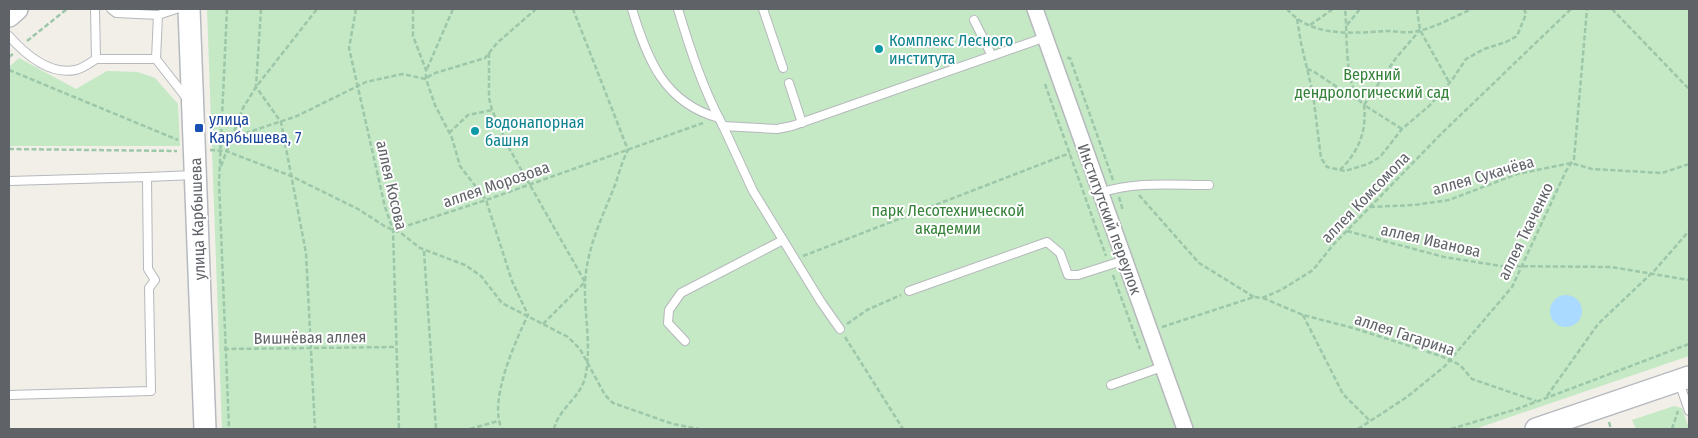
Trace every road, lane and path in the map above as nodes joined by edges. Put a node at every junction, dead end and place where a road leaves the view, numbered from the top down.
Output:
1 (17, 9) edge
2 (67, 9) edge
3 (95, 9) edge
4 (111, 9) edge
5 (176, 9) edge
6 (189, 9) edge
7 (227, 9) edge
8 (262, 9) edge
9 (317, 9) edge
10 (356, 9) edge
11 (414, 9) edge
12 (453, 9) edge
13 (536, 9) edge
14 (573, 9) edge
15 (632, 9) edge
16 (678, 9) edge
17 (763, 9) edge
18 (1035, 9) edge
19 (1287, 9) edge
20 (1333, 9) edge
21 (1345, 9) edge
22 (1360, 9) edge
23 (1417, 9) edge
24 (1472, 9) edge
25 (1524, 9) edge
26 (1571, 9) edge
27 (1588, 9) edge
28 (1612, 9) edge
29 (158, 15) junction
30 (9, 16) edge
31 (1297, 19) junction
32 (974, 20) dead end
33 (1310, 25) junction
34 (1347, 25) junction
35 (1420, 30) junction
36 (1348, 32) junction
37 (9, 36) edge
38 (1046, 37) junction
39 (20, 48) junction
40 (489, 53) junction
41 (992, 56) junction
42 (9, 57) edge
43 (96, 59) junction
44 (156, 59) junction
45 (783, 68) dead end
46 (1307, 69) junction
47 (9, 70) edge
48 (426, 70) junction
49 (426, 79) junction
50 (1044, 79) dead end
51 (789, 82) dead end
52 (1449, 83) junction
53 (357, 85) junction
54 (256, 87) junction
55 (1689, 89) edge
56 (1358, 100) junction
57 (1364, 105) junction
58 (193, 107) junction
59 (492, 110) junction
60 (719, 118) junction
61 (281, 122) junction
62 (802, 123) junction
63 (723, 126) junction
64 (1402, 129) junction
65 (449, 133) junction
66 (231, 138) junction
67 (185, 141) dead end
68 (9, 149) edge
69 (206, 150) dead end
70 (628, 150) junction
71 (186, 151) dead end
72 (220, 151) junction
73 (226, 151) junction
74 (1070, 153) junction
75 (1571, 164) junction
76 (1689, 164) edge
77 (220, 170) junction
78 (1340, 171) junction
79 (196, 175) junction
80 (291, 176) junction
81 (147, 177) junction
82 (9, 181) edge
83 (529, 185) junction
84 (1209, 185) dead end
85 (1132, 186) junction
86 (1100, 193) junction
87 (486, 200) junction
88 (1370, 207) junction
89 (393, 230) junction
90 (1347, 231) junction
91 (1689, 231) edge
92 (783, 240) junction
93 (424, 250) junction
94 (795, 260) junction
95 (1125, 260) junction
96 (1109, 265) junction
97 (1520, 267) junction
98 (1650, 274) junction
99 (1689, 280) edge
100 (585, 282) junction
101 (909, 291) joint
102 (1254, 298) junction
103 (1262, 298) junction
104 (528, 315) junction
105 (1303, 315) junction
106 (542, 325) junction
107 (840, 329) junction
108 (1142, 333) junction
109 (684, 341) dead end
110 (1689, 344) edge
111 (396, 347) junction
112 (312, 348) junction
113 (224, 349) junction
114 (1450, 360) junction
115 (587, 363) junction
116 (1156, 369) junction
117 (1684, 379) edge
118 (1111, 385) dead end
119 (9, 395) edge
120 (1546, 398) junction
121 (1536, 401) junction
122 (1689, 411) edge
123 (498, 421) junction
124 (1370, 421) junction
125 (1609, 422) dead end
126 (683, 428) edge
127 (205, 429) edge
128 (229, 429) edge
129 (315, 429) edge
130 (399, 429) edge
131 (436, 429) edge
132 (470, 429) edge
133 (502, 429) edge
134 (554, 429) edge
135 (699, 429) edge
136 (903, 429) edge
137 (1185, 429) edge
138 (1358, 429) edge
139 (1451, 429) edge
140 (1536, 429) edge
141 (1611, 429) edge

1 - 30 main road
2 - 39 path
3 - 43 lane
4 - 29 lane
5 - 29 lane
6 - 58 main road, улица Карбышева
7 - 72 path
8 - 54 path
9 - 54 path
10 - 53 path, аллея Косова
11 - 48 path
12 - 48 path
13 - 40 path
14 - 70 path
15 - 60 lane
16 - 60 lane
17 - 45 lane
18 - 38 street, Институтский переулок
19 - 31 path
20 - 33 path
21 - 34 path
22 - 34 path
23 - 35 path
24 - 35 path
25 - 52 path
26 - 88 path, аллея Комсомола
27 - 75 path, аллея Ткаченко
28 - 55 path
29 - 44 lane
31 - 33 path
31 - 46 path
32 - 41 lane
33 - 36 path
34 - 36 path
35 - 36 path
35 - 52 path
35 - 57 path
36 - 56 path
37 - 39 lane
38 - 41 lane
38 - 86 street, Институтский переулок
39 - 42 path
39 - 43 lane
40 - 49 path
40 - 59 path
41 - 62 lane
43 - 44 lane
44 - 58 lane
46 - 56 path
46 - 78 path
47 - 67 path
48 - 49 path
49 - 53 path
49 - 65 path
50 - 74 path
51 - 62 lane
52 - 64 path
53 - 61 path
53 - 89 path, аллея Косова
54 - 61 path
54 - 66 path
56 - 57 path
57 - 64 path
57 - 78 path
58 - 79 main road, улица Карбышева
59 - 65 path
59 - 83 path
60 - 63 lane
60 - 70 path, аллея Морозова
61 - 66 path
61 - 80 path
62 - 63 lane
63 - 92 lane
64 - 78 path
65 - 87 path
66 - 73 path
68 - 71 path
69 - 72 path
70 - 83 path, аллея Морозова
70 - 100 path
72 - 73 path
72 - 77 path
73 - 77 path
73 - 80 path
74 - 94 path
74 - 96 path
75 - 76 path
75 - 88 path, аллея Сукачёва
75 - 97 path, аллея Ткаченко
77 - 113 path
79 - 81 lane
79 - 127 main road, улица Карбышева
80 - 89 path
80 - 112 path
81 - 82 lane
81 - 119 lane
83 - 87 path, аллея Морозова
83 - 100 path
84 - 85 lane
85 - 86 lane
85 - 102 path
86 - 95 street, Институтский переулок
87 - 89 path, аллея Морозова
87 - 104 path
88 - 90 path, аллея Комсомола
89 - 93 path
89 - 111 path, аллея Косова
90 - 97 path, аллея Иванова
90 - 103 path, аллея Комсомола
91 - 98 path
92 - 94 lane
92 - 109 lane
93 - 104 path
93 - 131 path
94 - 107 lane
95 - 96 lane
95 - 108 street, Институтский переулок
96 - 101 lane
96 - 108 path
97 - 98 path, аллея Иванова
97 - 114 path, аллея Ткаченко
98 - 99 path, аллея Иванова
98 - 120 path
100 - 106 path
100 - 115 path
101 - 107 path
102 - 103 path, аллея Комсомола
102 - 108 path, аллея Комсомола
103 - 105 path, аллея Гагарина
104 - 106 path
104 - 123 path
105 - 114 path, аллея Гагарина
105 - 124 path
106 - 115 path
107 - 136 path
108 - 116 street, Институтский переулок
108 - 116 path
110 - 120 path
111 - 112 path, Вишнёвая аллея
111 - 130 path, аллея Косова
112 - 113 path, Вишнёвая аллея
112 - 129 path
113 - 128 path
114 - 121 path, аллея Гагарина
114 - 124 path, аллея Ткаченко
115 - 126 path
115 - 134 path
116 - 118 lane
116 - 137 street, Институтский переулок
117 - 122 lane
117 - 140 main road
120 - 121 path
121 - 139 path
123 - 132 path
123 - 133 path
124 - 138 path, аллея Ткаченко
125 - 141 path
126 - 135 path

